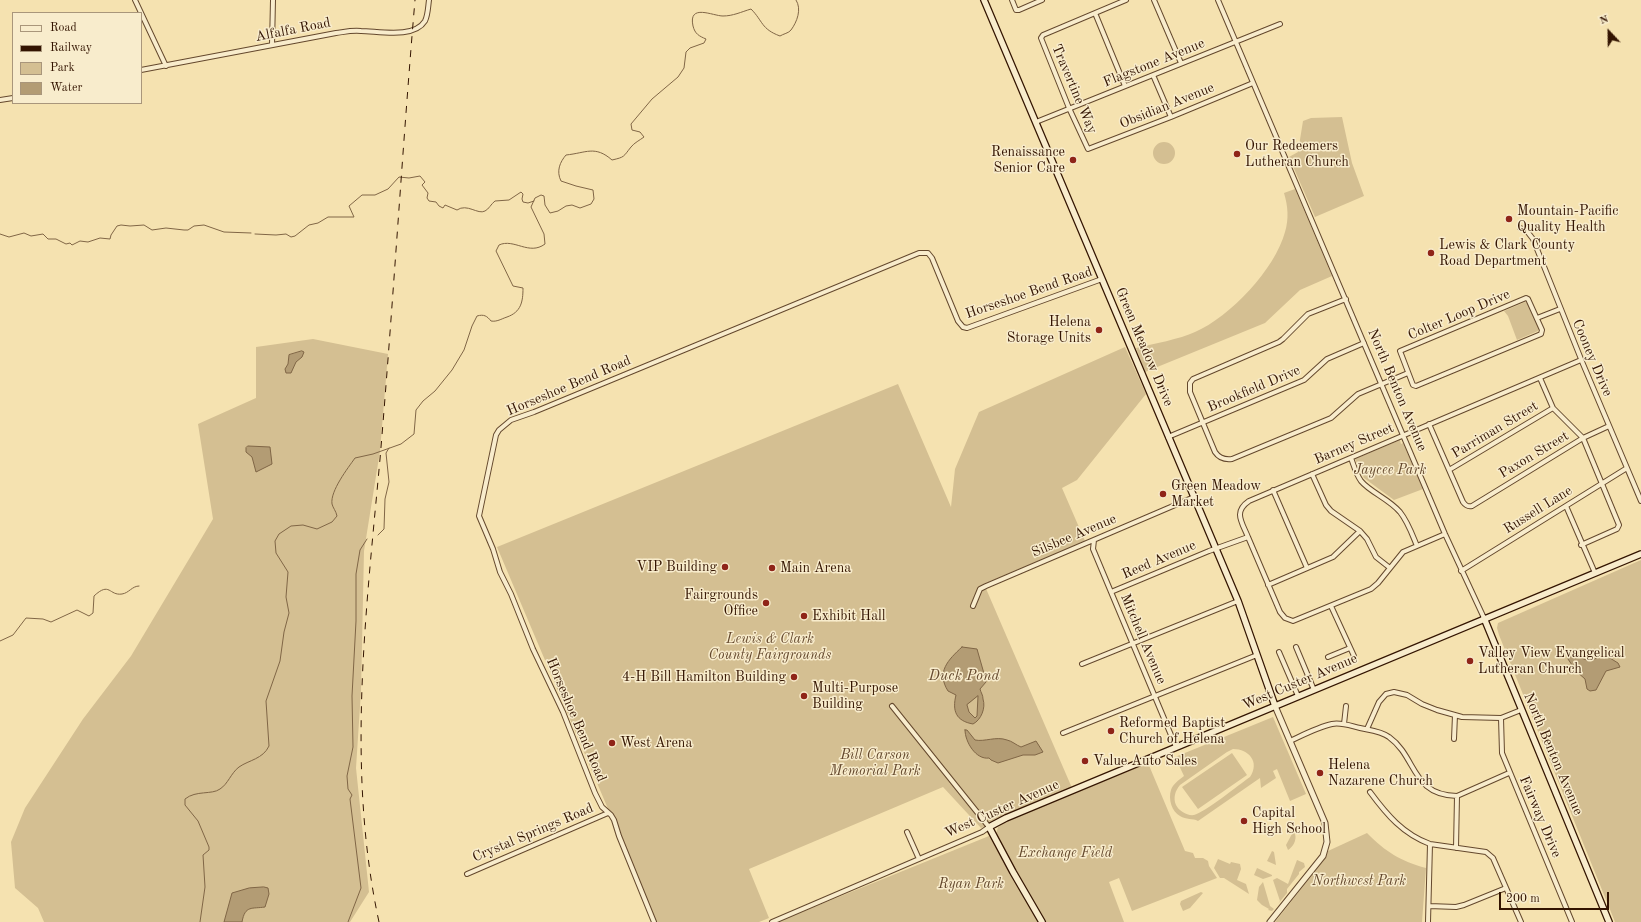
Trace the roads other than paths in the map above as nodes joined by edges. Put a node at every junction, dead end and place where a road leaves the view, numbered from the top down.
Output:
1 (135, 0) edge
2 (273, 0) edge
3 (429, 0) edge
4 (984, 0) edge
5 (1012, 0) edge
6 (1042, 0) edge
7 (1154, 0) edge
8 (1218, 0) edge
9 (1123, 1) edge
10 (141, 12) edge
11 (1095, 13) junction
12 (142, 15) edge
13 (1280, 24) dead end
14 (1235, 42) junction
15 (272, 45) junction
16 (1181, 64) junction
17 (166, 66) junction
18 (142, 70) edge
19 (1153, 75) junction
20 (1253, 83) junction
21 (1125, 86) junction
22 (12, 98) edge
23 (0, 100) edge
24 (1069, 108) junction
25 (1171, 117) junction
26 (1036, 122) junction
27 (1088, 149) joint
28 (1520, 228) dead end
29 (1102, 279) junction
30 (1346, 299) junction
31 (1560, 309) junction
32 (1537, 318) junction
33 (1364, 343) junction
34 (1581, 360) junction
35 (1408, 373) junction
36 (1540, 378) junction
37 (1381, 385) junction
38 (1553, 408) junction
39 (1203, 422) junction
40 (1430, 424) junction
41 (1609, 426) junction
42 (1168, 436) junction
43 (1403, 436) junction
44 (1583, 438) junction
45 (1351, 458) junction
46 (1627, 468) junction
47 (1449, 470) junction
48 (1312, 474) junction
49 (1601, 484) junction
50 (1273, 490) junction
51 (1194, 497) junction
52 (1641, 501) edge
53 (1566, 506) junction
54 (1360, 531) junction
55 (1445, 534) junction
56 (1248, 536) junction
57 (1094, 540) junction
58 (1581, 545) junction
59 (1417, 546) junction
60 (1216, 549) junction
61 (1641, 554) edge
62 (1307, 568) junction
63 (1390, 568) junction
64 (1461, 571) junction
65 (1595, 573) junction
66 (1268, 585) junction
67 (1111, 592) junction
68 (1238, 601) junction
69 (973, 606) dead end
70 (1331, 606) junction
71 (1484, 618) junction
72 (1132, 643) junction
73 (1296, 647) dead end
74 (1350, 648) junction
75 (1279, 652) dead end
76 (1257, 654) junction
77 (1354, 656) dead end
78 (1328, 657) dead end
79 (1082, 664) dead end
80 (1314, 690) junction
81 (1155, 696) junction
82 (1298, 696) junction
83 (892, 706) dead end
84 (1275, 706) junction
85 (1346, 706) dead end
86 (1521, 710) junction
87 (1455, 715) junction
88 (1501, 718) junction
89 (1344, 724) junction
90 (1367, 729) junction
91 (1063, 733) dead end
92 (1454, 739) dead end
93 (1290, 741) junction
94 (1176, 747) junction
95 (1509, 773) junction
96 (1370, 792) dead end
97 (1457, 796) junction
98 (608, 813) junction
99 (989, 827) junction
100 (907, 832) dead end
101 (1430, 844) junction
102 (1456, 848) junction
103 (919, 859) junction
104 (467, 874) dead end
105 (1506, 888) junction
106 (1429, 906) junction
107 (654, 922) edge
108 (772, 922) edge
109 (1042, 922) edge
110 (1270, 922) edge
111 (1428, 922) edge
112 (1520, 922) edge
113 (1572, 922) edge
114 (1609, 922) edge

1 - 10 street
2 - 15 street
3 - 15 street, Alfalfa Road
4 - 26 main road, Green Meadow Drive
5 - 6 street
7 - 16 street
8 - 14 street, North Benton Avenue
9 - 11 street
11 - 21 street
11 - 24 street, Travertine Way
12 - 17 street
13 - 14 street, Flagstone Avenue
14 - 16 street, Flagstone Avenue
14 - 20 street, North Benton Avenue
15 - 17 street, Alfalfa Road
16 - 19 street, Flagstone Avenue
17 - 18 street, Alfalfa Road
19 - 21 street, Flagstone Avenue
19 - 25 street
20 - 25 street, Obsidian Avenue
20 - 30 street, North Benton Avenue
21 - 24 street, Flagstone Avenue
22 - 23 street
24 - 26 street, Flagstone Avenue
24 - 27 street, Travertine Way
25 - 27 street, Obsidian Avenue
26 - 29 main road, Green Meadow Drive
28 - 31 street, Cooney Drive
29 - 42 main road, Green Meadow Drive
29 - 98 street, Horseshoe Bend Road
30 - 33 street, North Benton Avenue
30 - 39 street
31 - 32 street
31 - 34 street, Cooney Drive
32 - 35 street, Colter Loop Drive
32 - 35 street, Colter Loop Drive
33 - 37 street, North Benton Avenue
33 - 39 street, Brookfield Drive
34 - 36 street, Barney Street
34 - 41 street, Cooney Drive
35 - 37 street
36 - 38 street
36 - 40 street, Barney Street
37 - 39 street
37 - 43 street, North Benton Avenue
38 - 44 street
38 - 47 street, Parriman Street
39 - 42 street, Brookfield Drive
40 - 43 street, Barney Street
40 - 47 street
41 - 44 street, Paxon Street
41 - 46 street, Cooney Drive
42 - 51 main road, Green Meadow Drive
43 - 45 street, Barney Street
43 - 55 street, North Benton Avenue
44 - 47 street, Paxon Street
44 - 49 street
45 - 48 street, Barney Street
45 - 59 street
46 - 49 street, Russell Lane
46 - 52 street, Cooney Drive
48 - 50 street, Barney Street
48 - 54 street
49 - 53 street, Russell Lane
49 - 58 street
50 - 56 street, Barney Street
50 - 62 street
51 - 57 street, Silsbee Avenue
51 - 60 main road, Green Meadow Drive
53 - 58 street
53 - 64 street, Russell Lane
54 - 62 street
54 - 63 street
55 - 59 street
55 - 64 street, North Benton Avenue
56 - 60 street
56 - 66 street
57 - 67 street, Mitchell Avenue
57 - 69 street, Silsbee Avenue
58 - 65 street
59 - 63 street
60 - 67 street, Reed Avenue
60 - 68 main road, Green Meadow Drive
61 - 65 main road, West Custer Avenue
62 - 66 street
63 - 70 street
64 - 71 street, North Benton Avenue
65 - 71 main road, West Custer Avenue
66 - 70 street
67 - 72 street, Mitchell Avenue
68 - 72 street
68 - 76 main road, Green Meadow Drive
70 - 74 street
71 - 80 main road, West Custer Avenue
71 - 86 main road, North Benton Avenue
72 - 79 street
72 - 81 street, Mitchell Avenue
73 - 80 street
74 - 77 street
74 - 78 street
75 - 82 street
76 - 81 street
76 - 84 main road, Green Meadow Drive
80 - 82 main road, West Custer Avenue
81 - 91 street
81 - 94 street, Mitchell Avenue
82 - 84 main road, West Custer Avenue
83 - 99 street
84 - 93 street
84 - 94 main road, West Custer Avenue
85 - 89 street
86 - 88 street
86 - 114 main road, North Benton Avenue
87 - 88 street
87 - 90 street
87 - 92 street
88 - 95 street, Fairway Drive
89 - 90 street
89 - 93 street
90 - 97 street
93 - 110 street
94 - 99 main road, West Custer Avenue
95 - 97 street
95 - 113 street, Fairway Drive
96 - 101 street
97 - 102 street
98 - 104 street, Crystal Springs Road
98 - 107 street, Horseshoe Bend Road
99 - 103 street, West Custer Avenue
99 - 109 main road
100 - 103 street
101 - 102 street
101 - 106 street
102 - 105 street
103 - 108 street, West Custer Avenue
105 - 106 street
105 - 112 street
106 - 111 street

